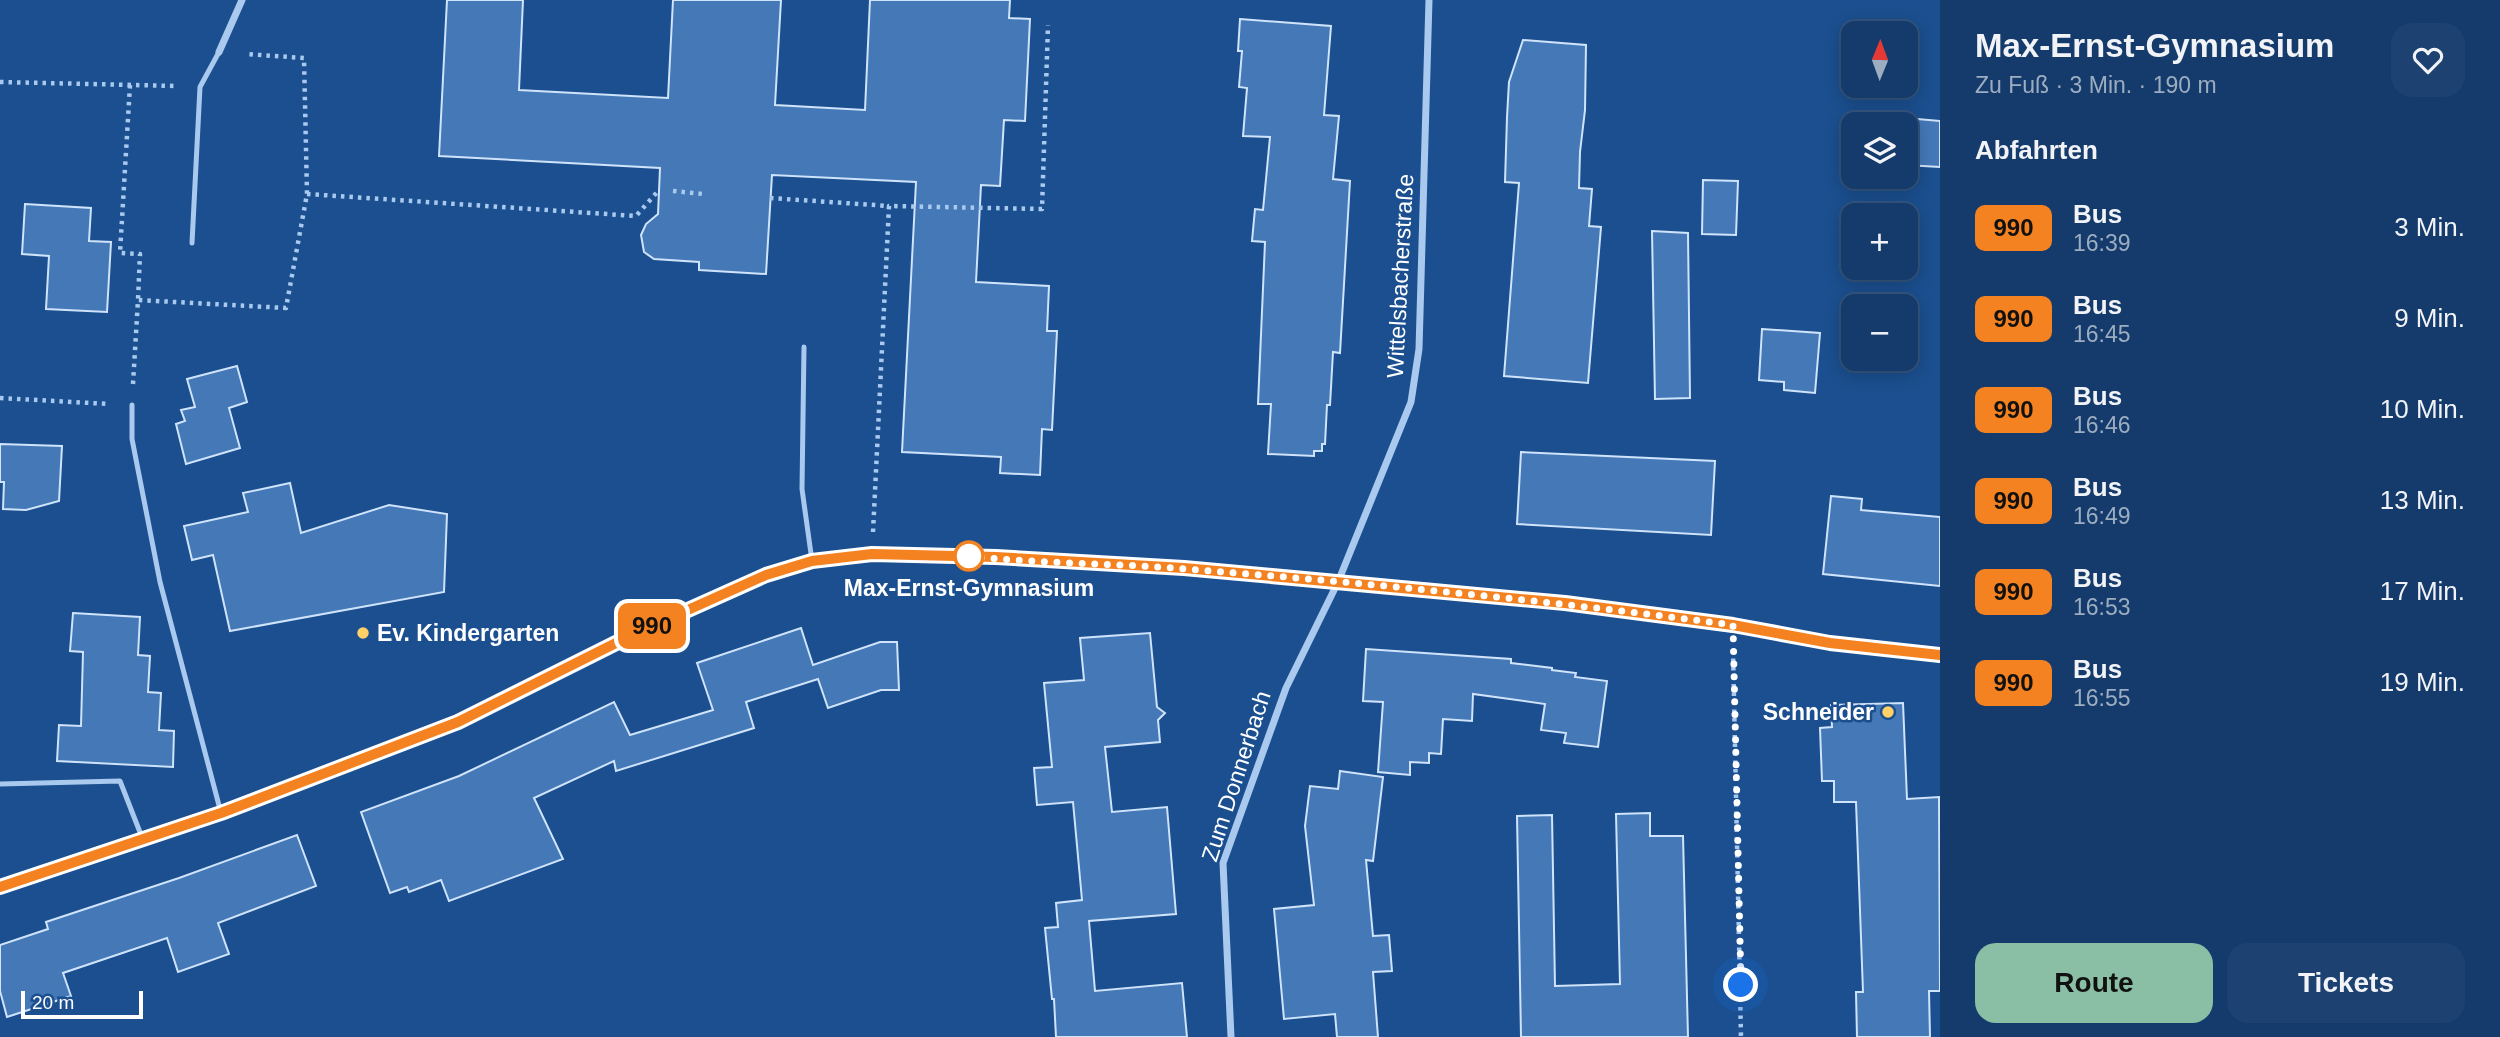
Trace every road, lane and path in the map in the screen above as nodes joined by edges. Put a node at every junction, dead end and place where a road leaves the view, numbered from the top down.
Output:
1 (242, 0) edge
2 (1429, 0) edge
3 (1048, 25) dead end
4 (219, 52) joint
5 (0, 82) edge
6 (130, 85) junction
7 (200, 87) junction
8 (659, 190) dead end
9 (673, 191) dead end
10 (307, 194) dead end
11 (703, 194) dead end
12 (771, 198) dead end
13 (889, 206) junction
14 (191, 243) dead end
15 (138, 300) dead end
16 (804, 347) dead end
17 (132, 405) dead end
18 (872, 554) junction
19 (812, 561) junction
20 (1338, 582) junction
21 (1733, 625) junction
22 (1940, 655) edge
23 (0, 784) edge
24 (221, 813) junction
25 (143, 840) junction
26 (0, 887) edge
27 (1231, 1037) edge
28 (1741, 1037) edge

1 - 4 street
2 - 20 street, Wittelsbacherstraße
3 - 13 path
4 - 7 lane
5 - 6 path
6 - 7 path
6 - 15 path
7 - 14 lane
8 - 10 path
9 - 11 path
12 - 13 path
13 - 18 path
16 - 19 lane
17 - 24 lane
18 - 19 street
18 - 20 street
19 - 24 street
20 - 21 street
20 - 27 street, Zum Donnerbach
21 - 22 street
21 - 28 path
23 - 25 lane
24 - 25 street
25 - 26 street

